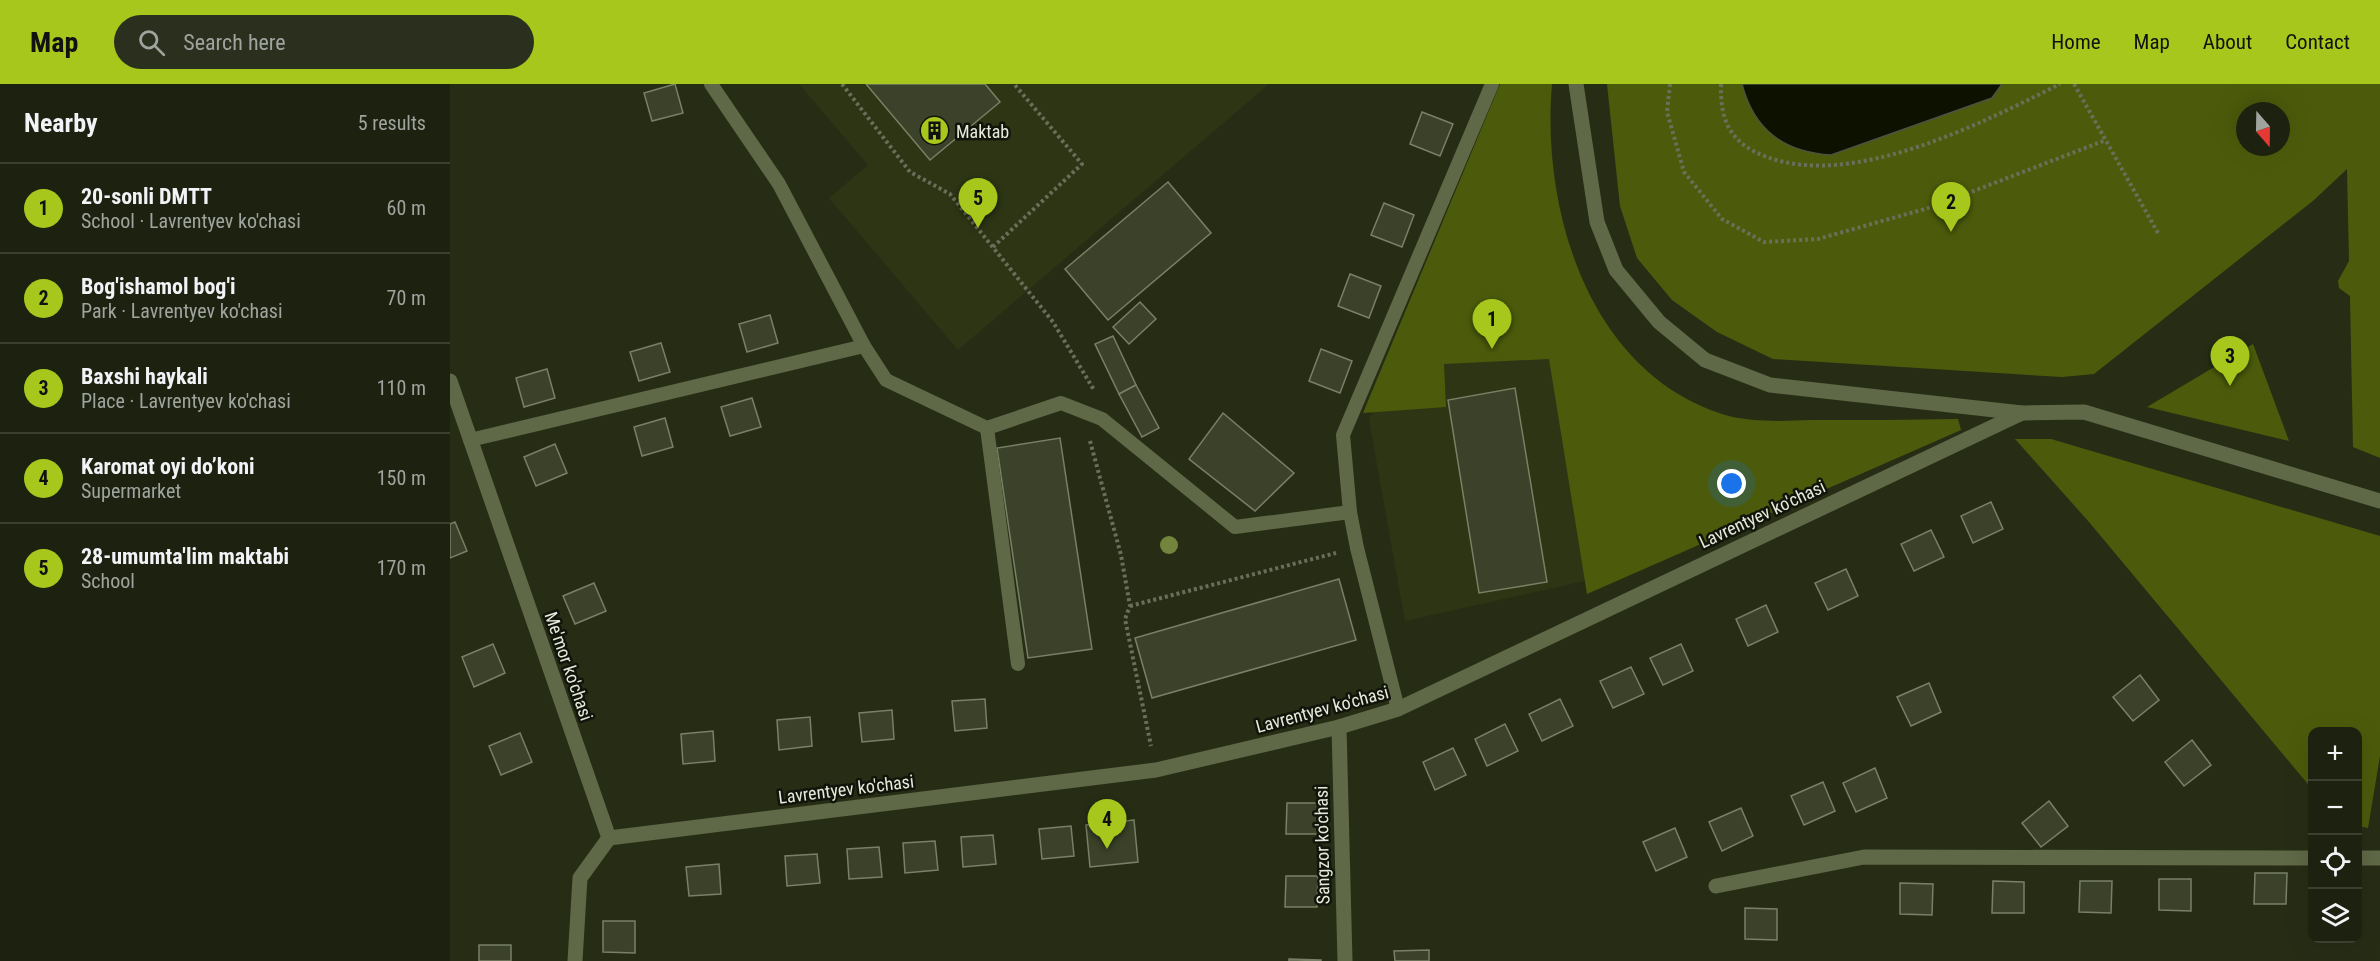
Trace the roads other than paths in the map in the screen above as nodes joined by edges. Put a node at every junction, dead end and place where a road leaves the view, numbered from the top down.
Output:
1 (711, 84) edge
2 (1492, 84) edge
3 (1576, 84) edge
4 (864, 346) junction
5 (450, 381) edge
6 (2022, 413) junction
7 (987, 428) junction
8 (470, 440) junction
9 (2380, 501) edge
10 (1350, 512) junction
11 (1018, 664) dead end
12 (1398, 709) junction
13 (1339, 727) junction
14 (609, 838) junction
15 (2308, 858) edge
16 (2362, 858) edge
17 (2380, 858) edge
18 (1716, 886) dead end
19 (575, 961) edge
20 (1345, 961) edge

1 - 4 lane
2 - 10 lane
3 - 6 street
4 - 7 lane
4 - 8 lane
5 - 8 street, Me'mor ko'chasi
6 - 9 street
6 - 12 street, Lavrentyev ko'chasi
7 - 10 lane
7 - 11 lane
8 - 14 street, Me'mor ko'chasi
10 - 12 lane
12 - 13 street, Lavrentyev ko'chasi
13 - 14 street, Lavrentyev ko'chasi
13 - 20 street, Sangzor ko'chasi
14 - 19 street
15 - 18 street
16 - 17 street

